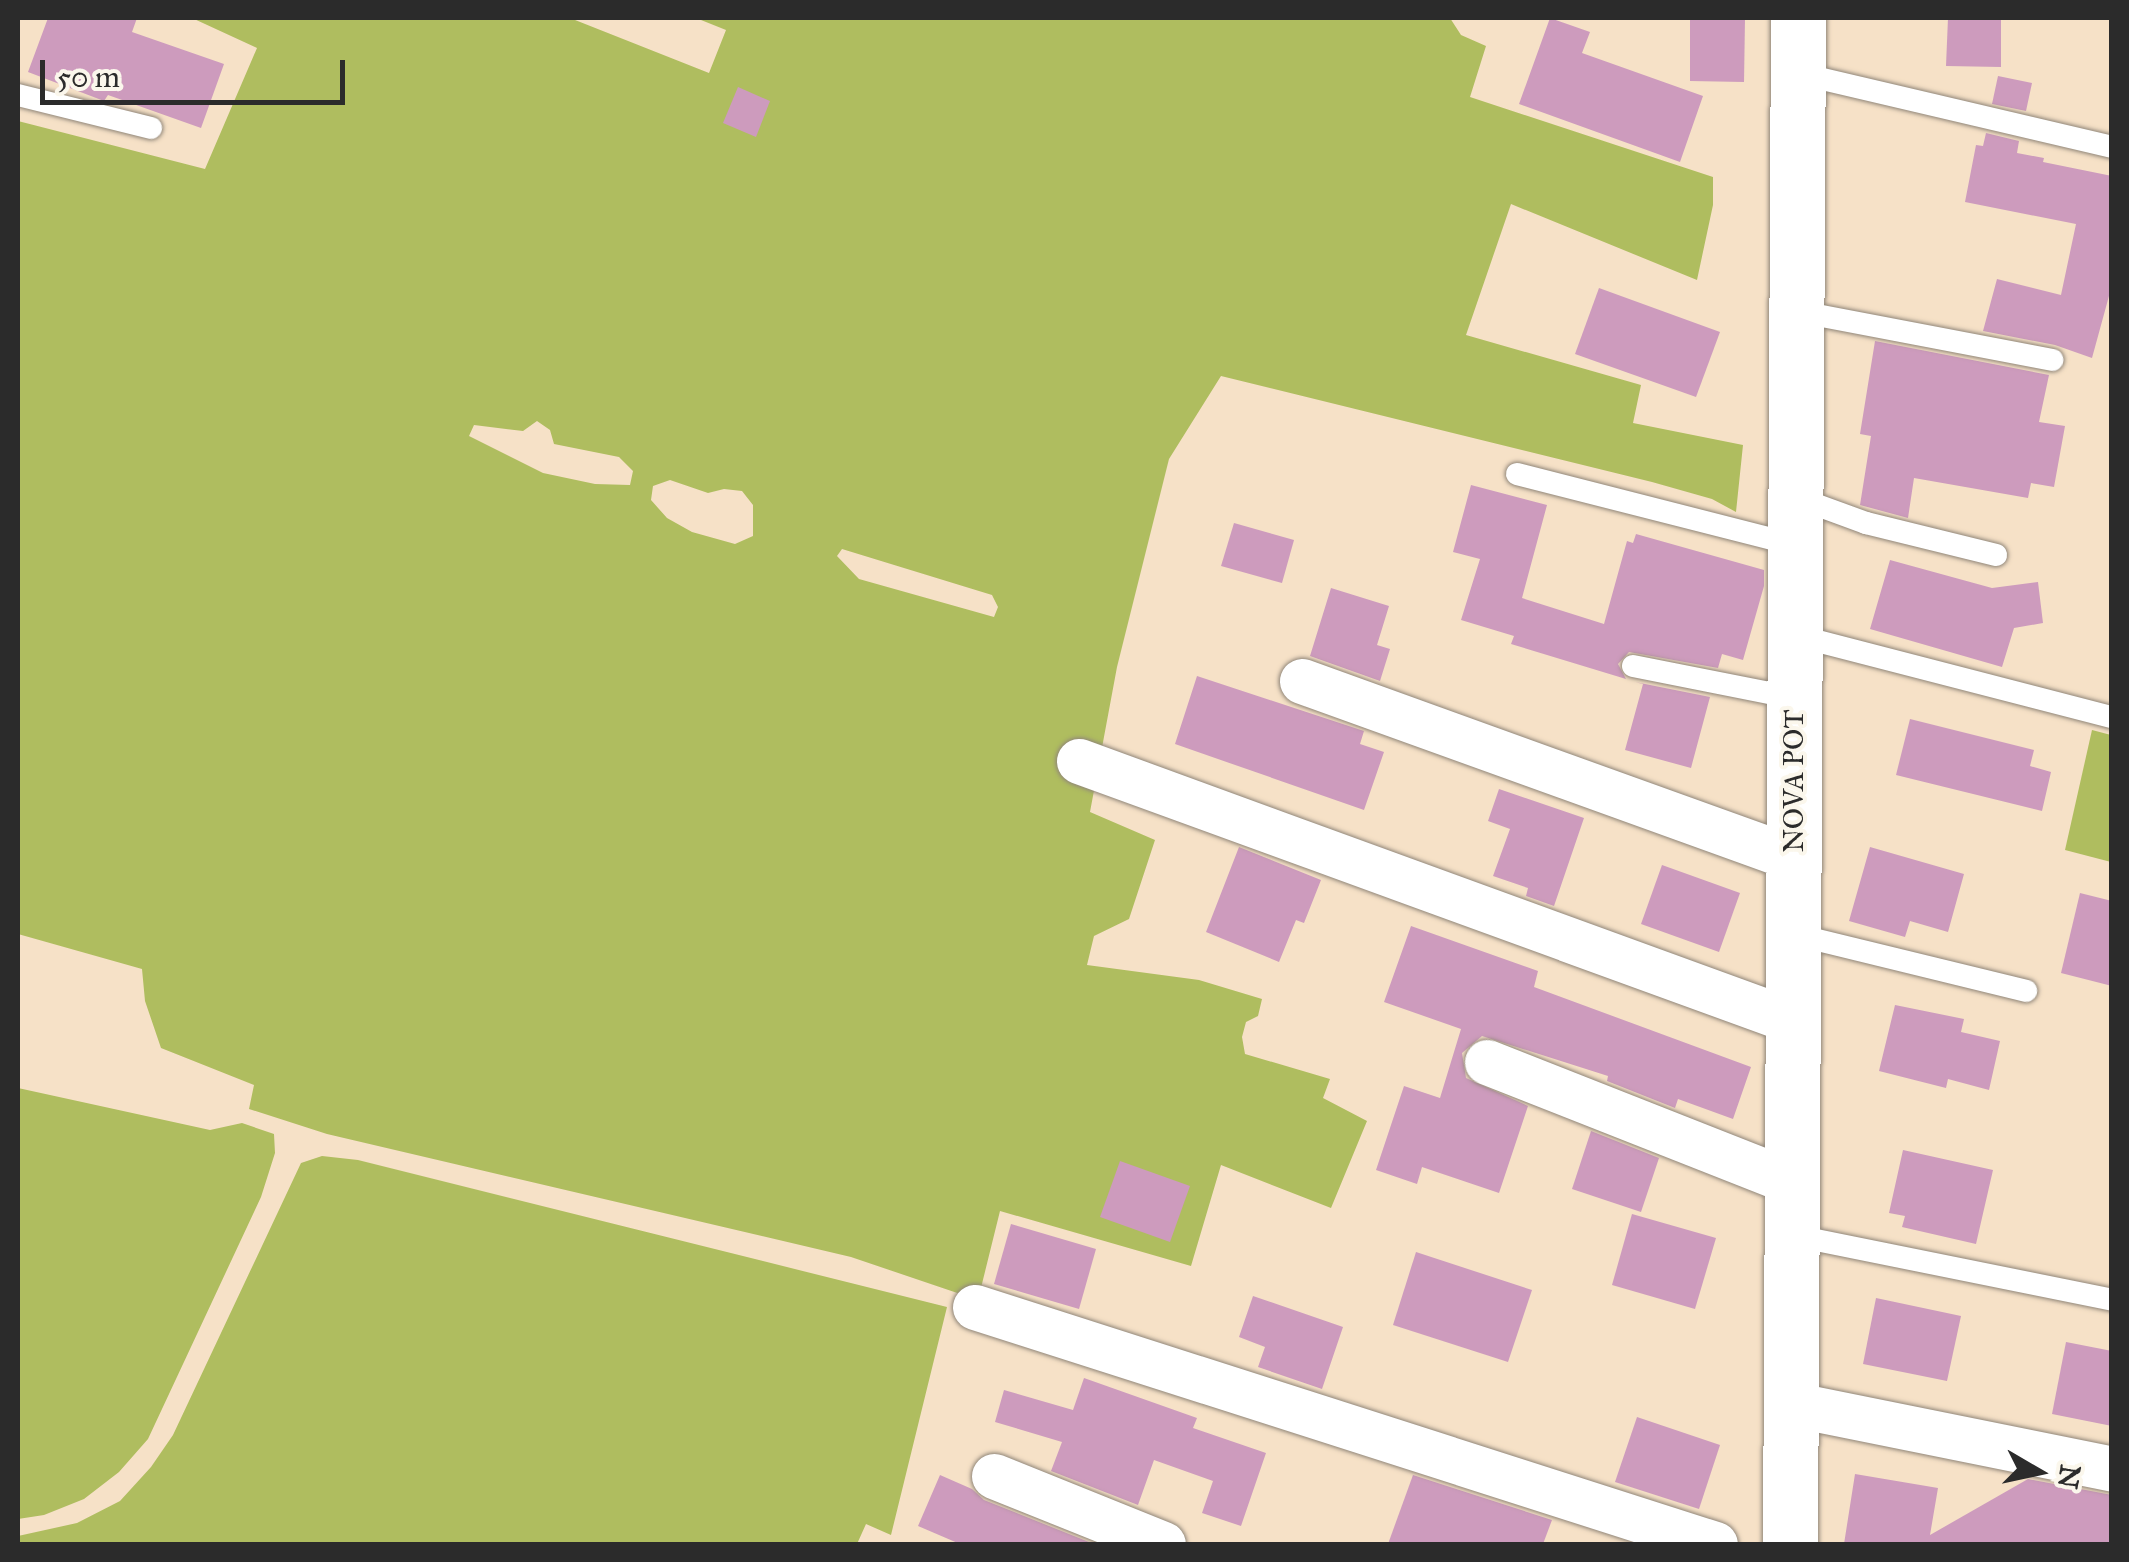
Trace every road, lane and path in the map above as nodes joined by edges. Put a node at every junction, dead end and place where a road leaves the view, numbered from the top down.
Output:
1 (1798, 18) edge
2 (1798, 72) junction
3 (18, 96) edge
4 (151, 128) dead end
5 (2112, 146) edge
6 (1796, 311) junction
7 (2052, 360) dead end
8 (1517, 474) dead end
9 (1795, 521) junction
10 (1996, 555) dead end
11 (1794, 635) junction
12 (1632, 666) dead end
13 (1302, 681) dead end
14 (1794, 698) junction
15 (2112, 717) edge
16 (1078, 762) dead end
17 (1793, 858) junction
18 (1793, 934) junction
19 (2026, 990) dead end
20 (1792, 1021) junction
21 (1486, 1062) dead end
22 (1792, 1182) junction
23 (1792, 1236) junction
24 (2112, 1300) edge
25 (975, 1307) dead end
26 (1791, 1404) junction
27 (2112, 1469) edge
28 (994, 1476) dead end
29 (1163, 1544) edge
30 (1714, 1544) edge
31 (1790, 1544) edge

1 - 2 street, NOVA POT
2 - 5 lane
2 - 6 street, NOVA POT
3 - 4 lane
6 - 7 lane
6 - 9 street, NOVA POT
8 - 9 lane
9 - 10 lane
9 - 11 street, NOVA POT
11 - 14 street, NOVA POT
11 - 15 lane
12 - 14 lane
13 - 17 street
14 - 17 street, NOVA POT
16 - 20 street
17 - 18 street, NOVA POT
18 - 19 lane
18 - 20 street, NOVA POT
20 - 22 street, NOVA POT
21 - 22 street
22 - 23 street, NOVA POT
23 - 24 lane
23 - 26 street, NOVA POT
25 - 30 street
26 - 27 street
26 - 31 street, NOVA POT
28 - 29 street

